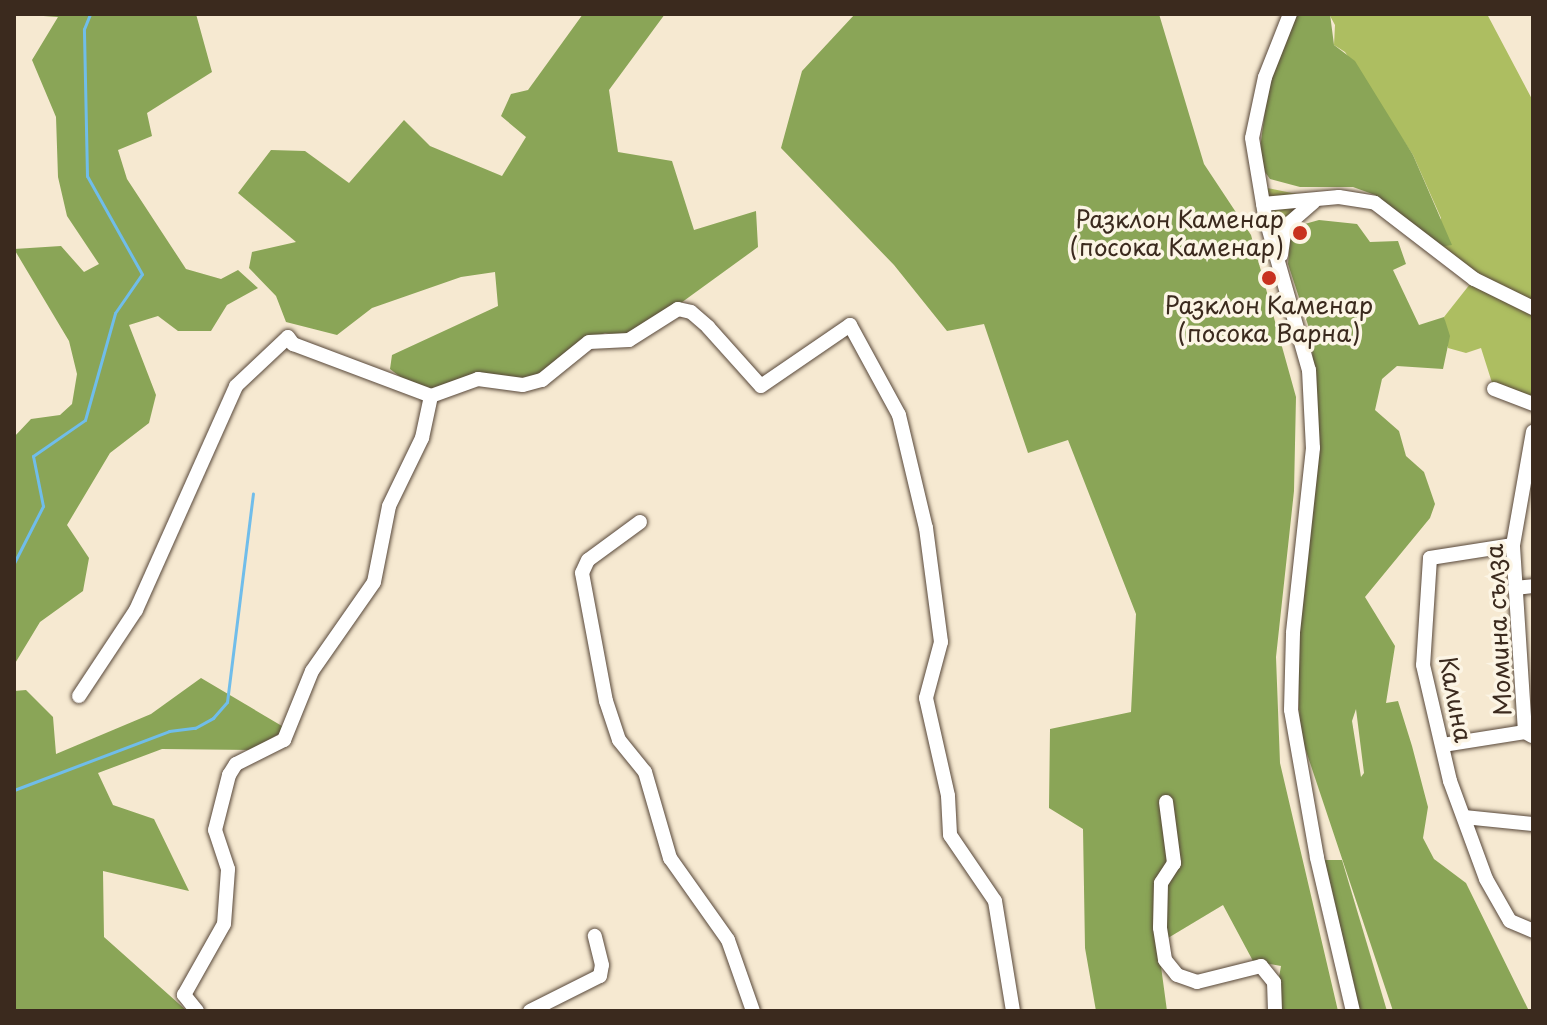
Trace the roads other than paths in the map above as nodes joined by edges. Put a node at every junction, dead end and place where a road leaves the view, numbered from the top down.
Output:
1 (1290, 14) edge
2 (1258, 181) junction
3 (1321, 199) junction
4 (1263, 204) junction
5 (1280, 263) junction
6 (1533, 308) edge
7 (1494, 389) dead end
8 (431, 396) junction
9 (1533, 404) edge
10 (1533, 432) edge
11 (640, 522) dead end
12 (1513, 545) junction
13 (1533, 586) edge
14 (1515, 588) junction
15 (79, 696) dead end
16 (1529, 734) edge
17 (1443, 745) junction
18 (1166, 802) dead end
19 (1464, 817) junction
20 (1533, 824) edge
21 (1533, 931) edge
22 (595, 936) dead end
23 (197, 1011) edge
24 (530, 1011) edge
25 (753, 1011) edge
26 (1013, 1011) edge
27 (1275, 1011) edge
28 (1353, 1011) edge

1 - 2 street
2 - 3 street
2 - 4 street
3 - 4 street
3 - 5 street
3 - 6 street
4 - 5 street
5 - 28 street
7 - 9 street
8 - 15 street
8 - 23 street
8 - 26 street
10 - 12 street, Момина сълза
11 - 25 street
12 - 14 street, Момина сълза
12 - 17 street, Калина
13 - 14 street
14 - 16 street, Момина сълза
16 - 17 street
17 - 19 street, Калина
18 - 27 street
19 - 20 street
19 - 21 street, Калина
22 - 24 street

